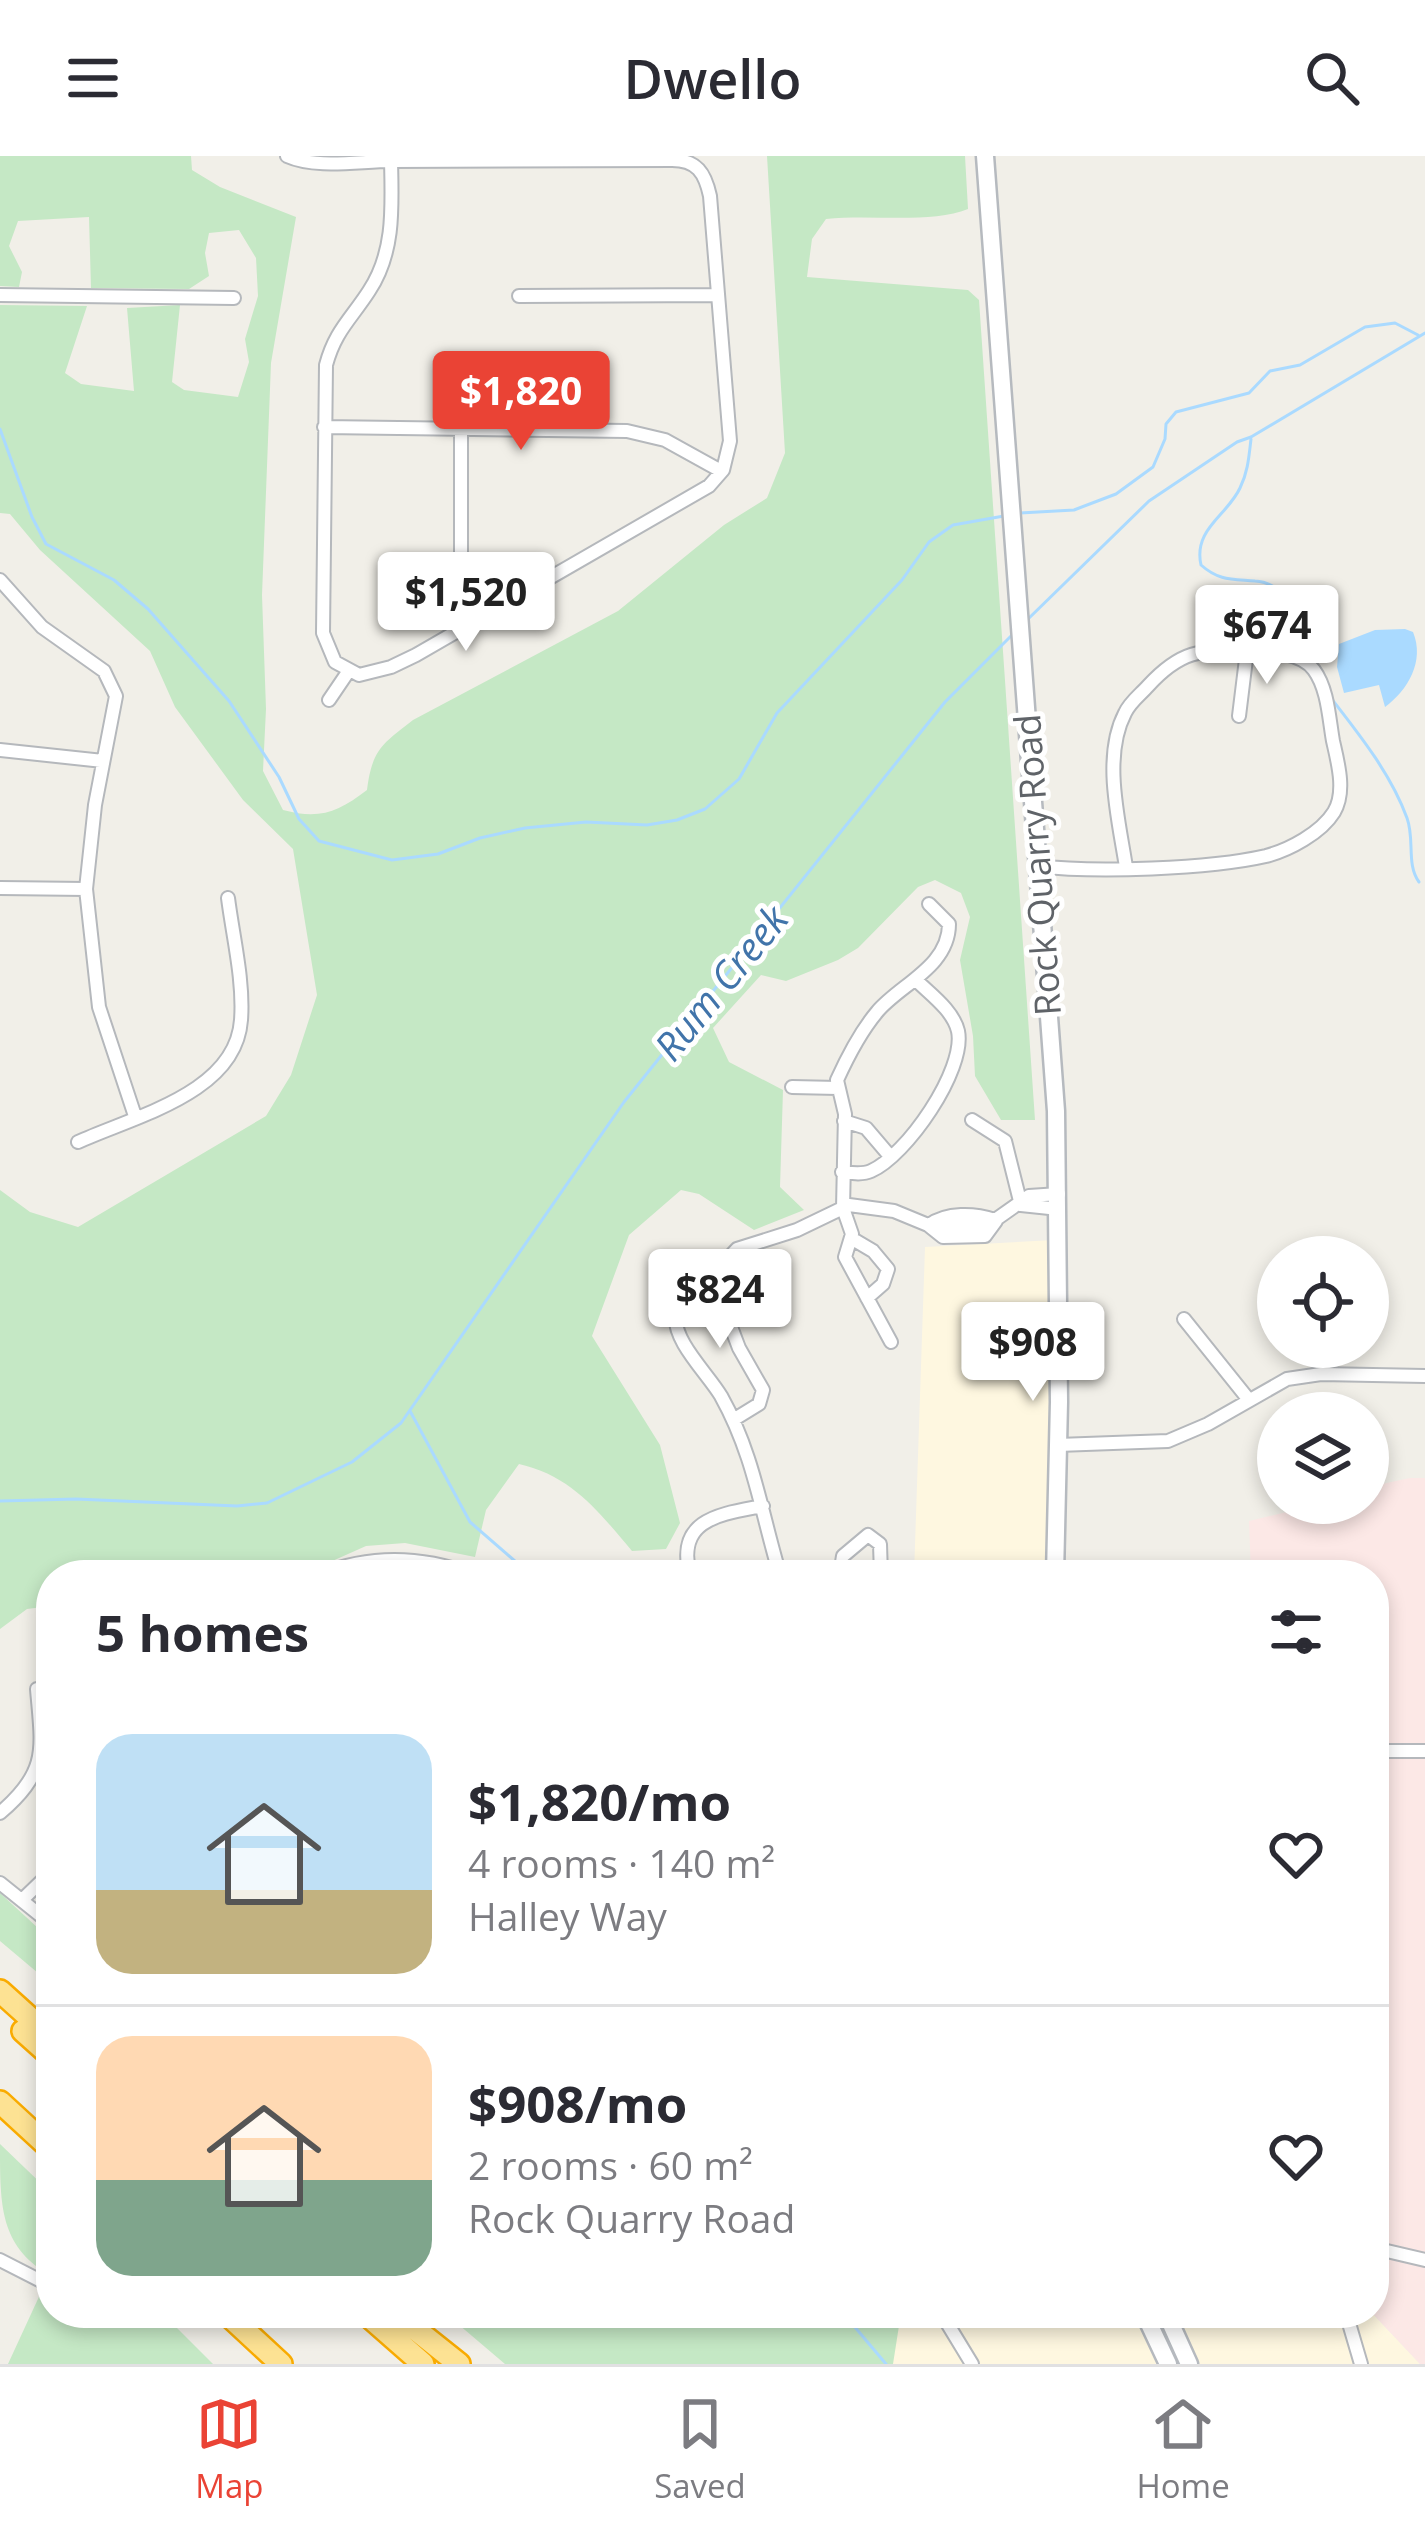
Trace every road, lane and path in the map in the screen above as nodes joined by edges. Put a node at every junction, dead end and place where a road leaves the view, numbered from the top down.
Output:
1 (287, 156) edge
2 (985, 156) edge
3 (390, 158) edge
4 (0, 295) edge
5 (717, 295) junction
6 (520, 296) dead end
7 (234, 298) dead end
8 (324, 428) junction
9 (460, 429) junction
10 (722, 471) junction
11 (0, 580) edge
12 (489, 614) junction
13 (1247, 651) junction
14 (347, 672) junction
15 (329, 700) dead end
16 (1239, 716) dead end
17 (0, 750) edge
18 (104, 761) junction
19 (1037, 866) junction
20 (1126, 867) junction
21 (0, 888) edge
22 (86, 889) junction
23 (228, 898) dead end
24 (929, 904) dead end
25 (916, 980) junction
26 (792, 1087) dead end
27 (838, 1088) junction
28 (135, 1116) junction
29 (972, 1120) dead end
30 (844, 1121) junction
31 (77, 1142) dead end
32 (890, 1155) junction
33 (842, 1172) junction
34 (1059, 1202) junction
35 (1021, 1205) junction
36 (843, 1208) junction
37 (996, 1221) junction
38 (928, 1225) junction
39 (851, 1238) junction
40 (708, 1280) junction
41 (867, 1298) junction
42 (1184, 1319) dead end
43 (891, 1342) dead end
44 (1425, 1376) edge
45 (1249, 1400) junction
46 (733, 1420) junction
47 (1058, 1445) junction
48 (763, 1506) junction
49 (689, 1560) edge
50 (776, 1560) edge
51 (842, 1560) edge
52 (881, 1560) edge
53 (1055, 1560) edge
54 (1389, 1751) edge
55 (1425, 1751) edge
56 (36, 1766) edge
57 (0, 1813) edge
58 (0, 1883) edge
59 (36, 1886) edge
60 (22, 1899) junction
61 (36, 1911) edge
62 (0, 1991) edge
63 (0, 2011) edge
64 (36, 2023) edge
65 (36, 2043) edge
66 (0, 2102) edge
67 (36, 2136) edge
68 (1389, 2252) edge
69 (0, 2260) edge
70 (1425, 2260) edge
71 (36, 2278) edge
72 (242, 2328) edge
73 (362, 2328) edge
74 (382, 2328) edge
75 (414, 2328) edge
76 (950, 2328) edge
77 (1151, 2328) edge
78 (1173, 2328) edge
79 (1350, 2328) edge
80 (281, 2364) edge
81 (403, 2364) edge
82 (423, 2364) edge
83 (459, 2364) edge
84 (971, 2364) edge
85 (1168, 2364) edge
86 (1189, 2364) edge
87 (1361, 2364) edge

1 - 3 street
2 - 19 street, Rock Quarry Road
3 - 5 street
3 - 8 street
4 - 7 street
5 - 6 street
5 - 10 street
8 - 9 street
8 - 14 street
9 - 10 street
9 - 12 street
10 - 12 street
11 - 18 street
12 - 14 street
13 - 16 street
13 - 20 street
13 - 20 street
14 - 15 street
17 - 18 street
18 - 22 street
19 - 20 street
19 - 34 street, Rock Quarry Road
21 - 22 street
22 - 28 street
23 - 28 street
24 - 25 street
25 - 27 street
25 - 32 street
26 - 27 street
27 - 30 street
28 - 31 street
29 - 35 street
30 - 32 street
30 - 33 street
32 - 33 street
33 - 36 street
34 - 35 street
34 - 47 street, Rock Quarry Road
35 - 37 street
36 - 38 street
36 - 39 street
36 - 40 street
37 - 38 street
37 - 38 street
39 - 41 street
39 - 41 street
40 - 46 street
40 - 46 street
41 - 43 street
42 - 45 street
44 - 45 street
45 - 47 street
46 - 48 street
47 - 53 street, Rock Quarry Road
48 - 49 street
48 - 50 street
51 - 52 street
54 - 55 street
56 - 57 street
58 - 60 street
59 - 60 street
60 - 61 street
62 - 64 highway
63 - 65 highway
66 - 67 highway
68 - 70 street
69 - 71 street
72 - 80 highway
73 - 81 highway
74 - 82 highway
75 - 83 highway
76 - 84 street
77 - 85 street
78 - 86 street
79 - 87 street

